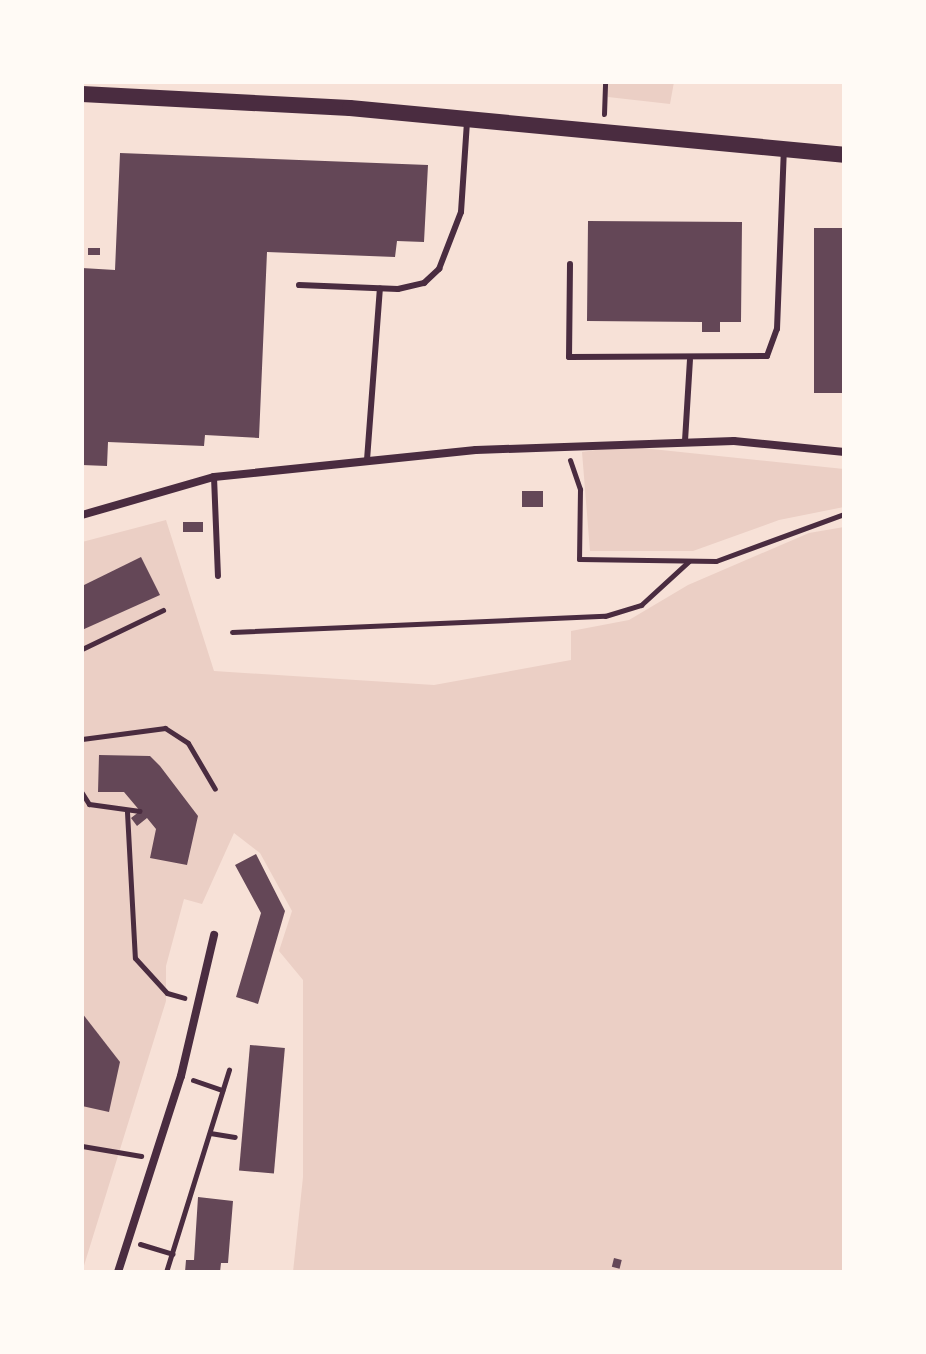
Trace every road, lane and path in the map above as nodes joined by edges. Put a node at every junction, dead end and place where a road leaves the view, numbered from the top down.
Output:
1 (605, 82) edge
2 (82, 94) edge
3 (467, 119) junction
4 (603, 131) junction
5 (784, 150) junction
6 (844, 155) edge
7 (570, 264) dead end
8 (299, 285) dead end
9 (380, 288) junction
10 (690, 360) junction
11 (685, 441) junction
12 (569, 444) junction
13 (844, 452) edge
14 (367, 460) junction
15 (214, 477) junction
16 (844, 514) edge
17 (82, 515) edge
18 (689, 561) junction
19 (218, 576) dead end
20 (163, 610) dead end
21 (232, 632) dead end
22 (82, 649) edge
23 (82, 739) edge
24 (215, 789) dead end
25 (82, 793) edge
26 (140, 811) dead end
27 (127, 812) junction
28 (214, 935) dead end
29 (201, 1003) junction
30 (229, 1070) dead end
31 (181, 1076) junction
32 (222, 1090) junction
33 (210, 1133) junction
34 (235, 1137) dead end
35 (82, 1146) edge
36 (154, 1158) junction
37 (128, 1241) junction
38 (172, 1254) junction
39 (118, 1272) edge
40 (166, 1272) edge

1 - 4 path
2 - 3 main road
3 - 4 main road
3 - 9 lane
4 - 5 main road
5 - 6 main road
5 - 10 lane
7 - 10 lane
8 - 9 lane
9 - 14 lane
10 - 11 lane
11 - 12 street
11 - 13 street
12 - 14 street
12 - 18 path
14 - 15 street
15 - 17 street
15 - 19 lane
16 - 18 path
18 - 21 path
20 - 22 path
23 - 24 path
25 - 27 path
26 - 27 path
27 - 29 path
28 - 29 street
29 - 31 street
30 - 32 path
31 - 32 path
31 - 36 street
32 - 33 path
33 - 34 path
33 - 38 path
35 - 36 path
36 - 37 street
37 - 38 path
37 - 39 street
38 - 40 path

